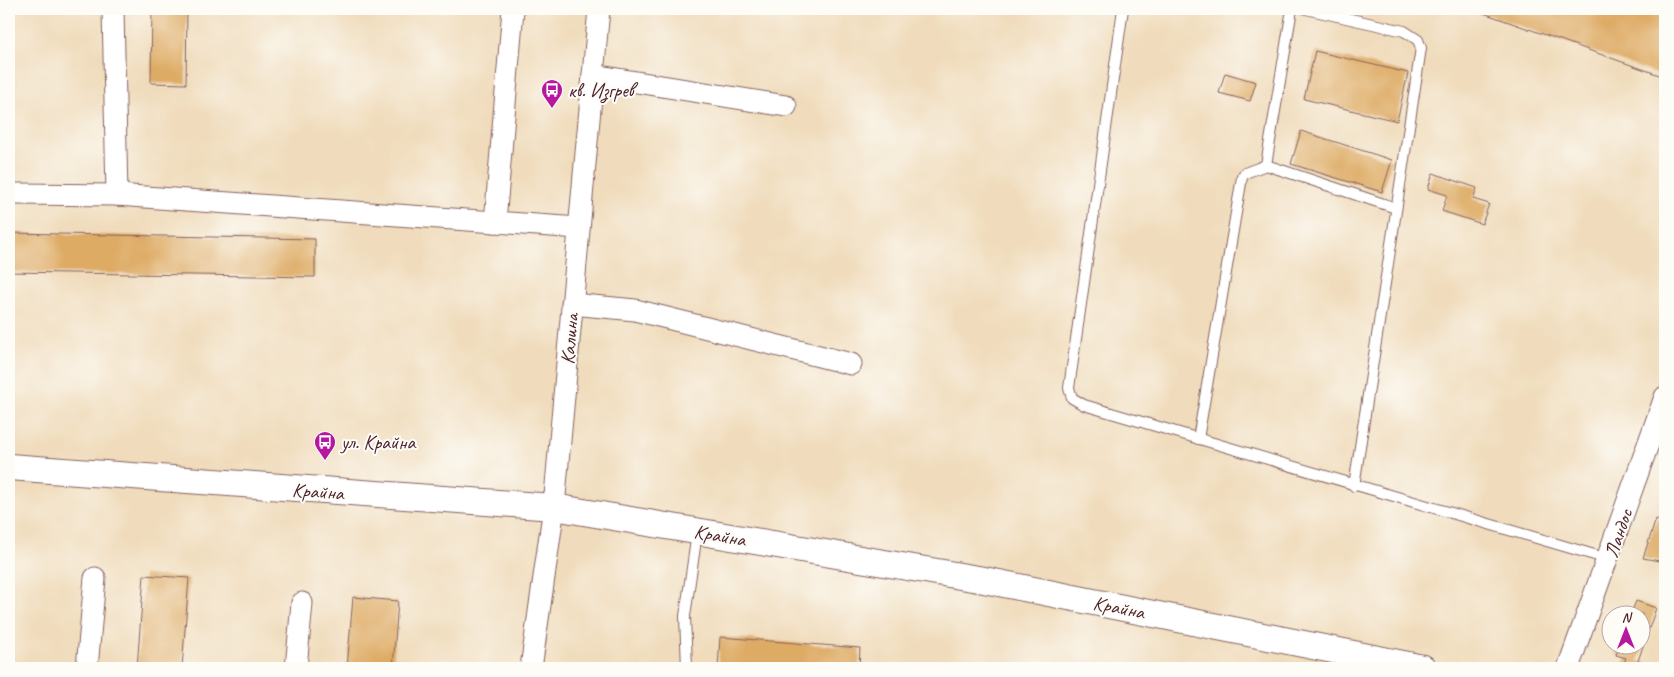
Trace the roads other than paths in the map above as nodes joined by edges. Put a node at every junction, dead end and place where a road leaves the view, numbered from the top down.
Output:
1 (113, 9) edge
2 (513, 9) edge
3 (599, 9) edge
4 (1123, 9) edge
5 (1292, 9) edge
6 (1306, 9) edge
7 (593, 75) junction
8 (786, 106) dead end
9 (1266, 166) junction
10 (17, 194) dead end
11 (117, 194) junction
12 (1396, 208) junction
13 (495, 222) junction
14 (579, 228) junction
15 (572, 304) junction
16 (851, 364) dead end
17 (1665, 397) edge
18 (1198, 439) junction
19 (9, 467) edge
20 (1354, 486) junction
21 (554, 507) junction
22 (697, 531) junction
23 (1609, 559) junction
24 (95, 578) dead end
25 (302, 603) dead end
26 (87, 668) edge
27 (296, 668) edge
28 (531, 668) edge
29 (687, 668) edge
30 (1423, 668) edge
31 (1568, 668) edge

1 - 11 street
2 - 13 street
3 - 7 street, Калина
4 - 18 lane
5 - 9 lane
6 - 12 lane
7 - 8 street
7 - 14 street, Калина
9 - 12 lane
9 - 18 lane
10 - 11 street
11 - 13 street
12 - 20 lane
13 - 14 street
14 - 15 street, Калина
15 - 16 street
15 - 21 street, Калина
17 - 23 street, Ландос
18 - 20 lane
19 - 21 street, Крайна
20 - 23 lane
21 - 22 street, Крайна
21 - 28 street, Калина
22 - 29 lane
22 - 30 street, Крайна
23 - 31 street, Ландос
24 - 26 street
25 - 27 street

